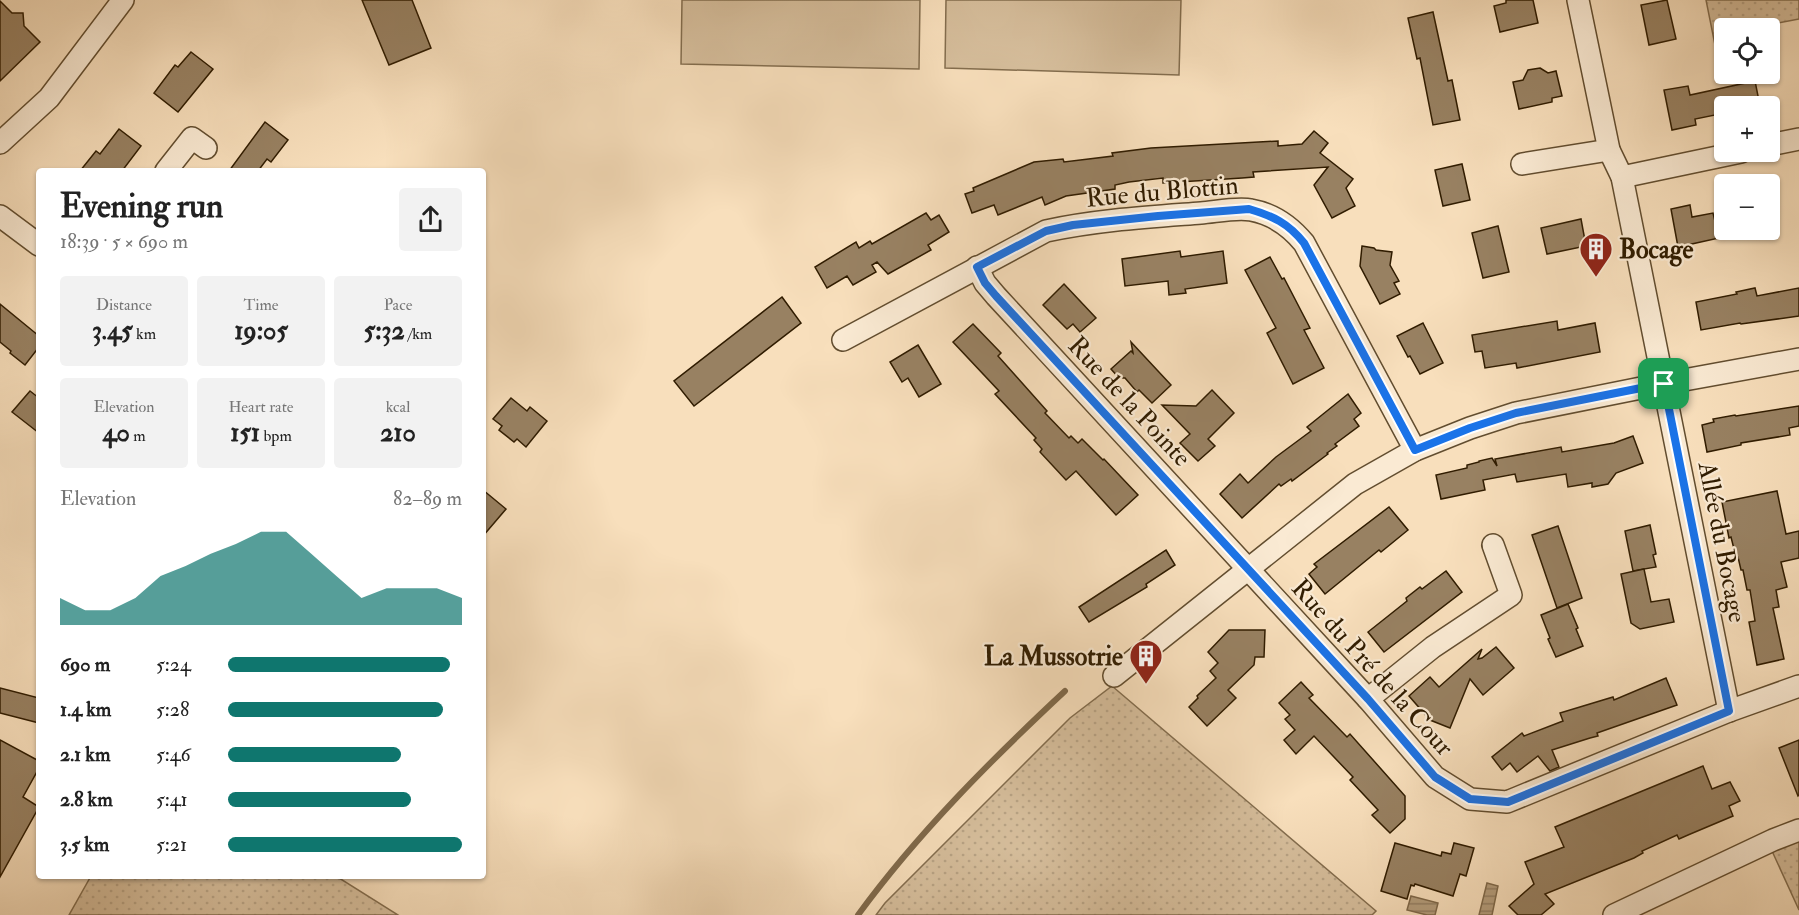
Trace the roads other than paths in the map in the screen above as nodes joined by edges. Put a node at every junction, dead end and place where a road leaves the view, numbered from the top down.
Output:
1 (123, 0) edge
2 (1578, 0) edge
3 (1799, 140) edge
4 (0, 143) edge
5 (1780, 144) edge
6 (206, 148) dead end
7 (1610, 150) junction
8 (1714, 158) edge
9 (1522, 164) dead end
10 (168, 168) edge
11 (1622, 177) junction
12 (0, 216) edge
13 (36, 243) edge
14 (977, 267) junction
15 (843, 340) dead end
16 (1799, 359) edge
17 (1664, 384) junction
18 (1415, 450) junction
19 (1493, 545) dead end
20 (1248, 569) junction
21 (1114, 676) dead end
22 (1799, 686) edge
23 (1368, 699) junction
24 (1729, 711) junction
25 (1799, 830) edge
26 (1614, 915) edge

1 - 4 street
2 - 7 street, Allée du Bocage
3 - 5 street
6 - 10 street
7 - 9 street
7 - 11 street, Allée du Bocage
8 - 11 street
11 - 17 street, Allée du Bocage
12 - 13 street
14 - 15 street, Rue du Blottin
14 - 18 street, Rue du Blottin
14 - 20 street, Rue de la Pointe
16 - 17 street
17 - 18 street
17 - 24 street, Allée du Bocage
18 - 20 street
19 - 23 street
20 - 21 street
20 - 23 street, Rue du Pré de la Cour
22 - 24 street, Rue du Pré de la Cour
23 - 24 street, Rue du Pré de la Cour
25 - 26 street

